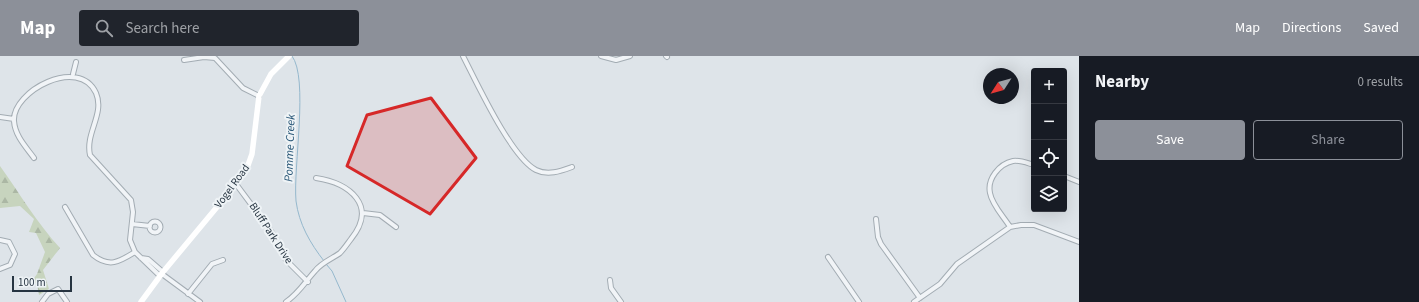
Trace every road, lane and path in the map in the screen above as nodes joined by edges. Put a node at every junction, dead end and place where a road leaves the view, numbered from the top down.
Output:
1 (463, 56) edge
2 (601, 56) edge
3 (630, 56) edge
4 (287, 57) edge
5 (184, 60) dead end
6 (76, 62) dead end
7 (73, 74) junction
8 (259, 96) junction
9 (0, 117) edge
10 (14, 119) junction
11 (34, 158) dead end
12 (1031, 164) edge
13 (572, 167) dead end
14 (1067, 177) edge
15 (316, 178) dead end
16 (1079, 182) edge
17 (236, 184) junction
18 (65, 207) dead end
19 (363, 213) junction
20 (876, 219) dead end
21 (132, 224) junction
22 (150, 226) dead end
23 (396, 227) dead end
24 (1010, 227) junction
25 (0, 240) edge
26 (1079, 242) edge
27 (135, 252) junction
28 (828, 258) dead end
29 (223, 260) dead end
30 (0, 269) edge
31 (161, 274) junction
32 (610, 280) dead end
33 (308, 282) junction
34 (188, 294) junction
35 (920, 298) junction
36 (42, 302) edge
37 (67, 302) edge
38 (141, 302) edge
39 (200, 302) edge
40 (286, 302) edge
41 (621, 302) edge
42 (859, 302) edge
43 (914, 302) edge

1 - 13 street
2 - 3 street
4 - 8 street, Vogel Road
5 - 8 street
6 - 7 street
7 - 10 street
7 - 21 street
8 - 17 street, Vogel Road
9 - 10 street
10 - 11 street
12 - 24 street
14 - 16 street
15 - 19 street
17 - 31 street, Vogel Road
17 - 33 street, Bluff Park Drive
18 - 27 street
19 - 23 street
19 - 33 street
20 - 35 street
21 - 22 street
21 - 27 street
24 - 26 street
24 - 35 street
25 - 30 street
27 - 31 street
28 - 42 street
29 - 34 street
31 - 34 street
31 - 38 street, Vogel Road
32 - 41 street
33 - 40 street
34 - 39 street
35 - 43 street
36 - 37 street

